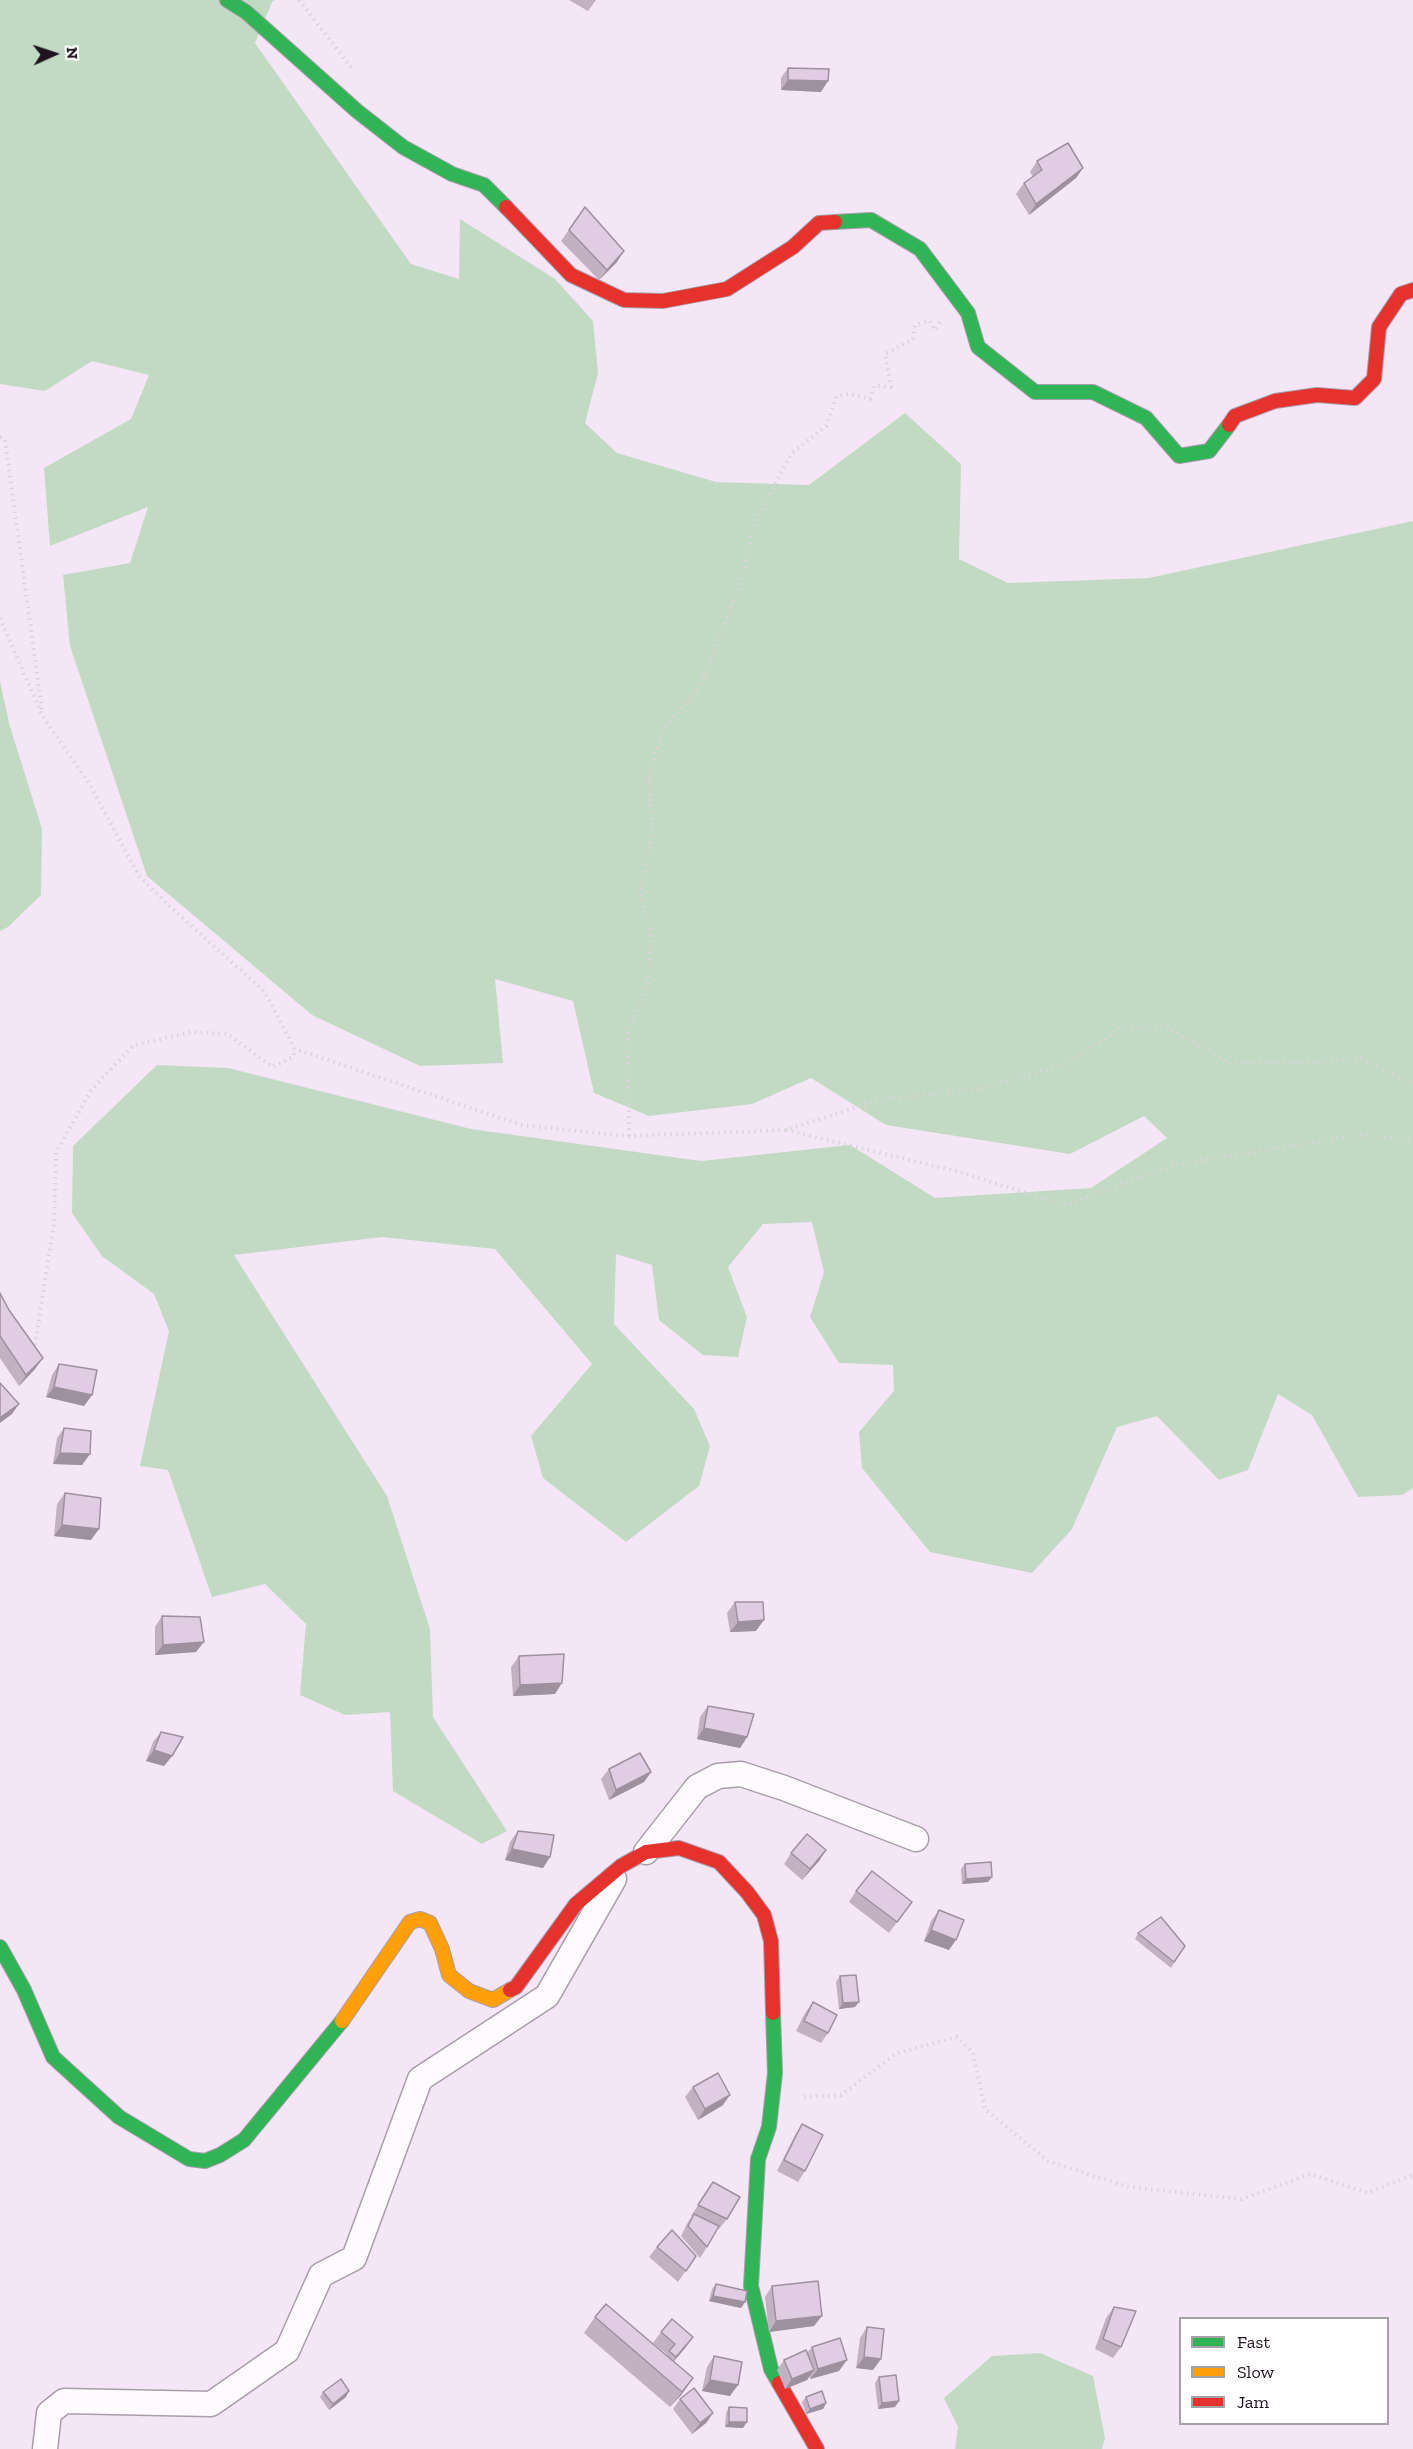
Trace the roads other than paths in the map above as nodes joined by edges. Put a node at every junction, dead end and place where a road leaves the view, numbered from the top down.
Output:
1 (227, 0) edge
2 (1413, 290) edge
3 (916, 1839) dead end
4 (646, 1852) junction
5 (621, 1866) junction
6 (0, 1947) edge
7 (45, 2449) edge
8 (817, 2449) edge

1 - 2 street
3 - 4 street
4 - 5 street
4 - 8 street
5 - 6 street
5 - 7 street

